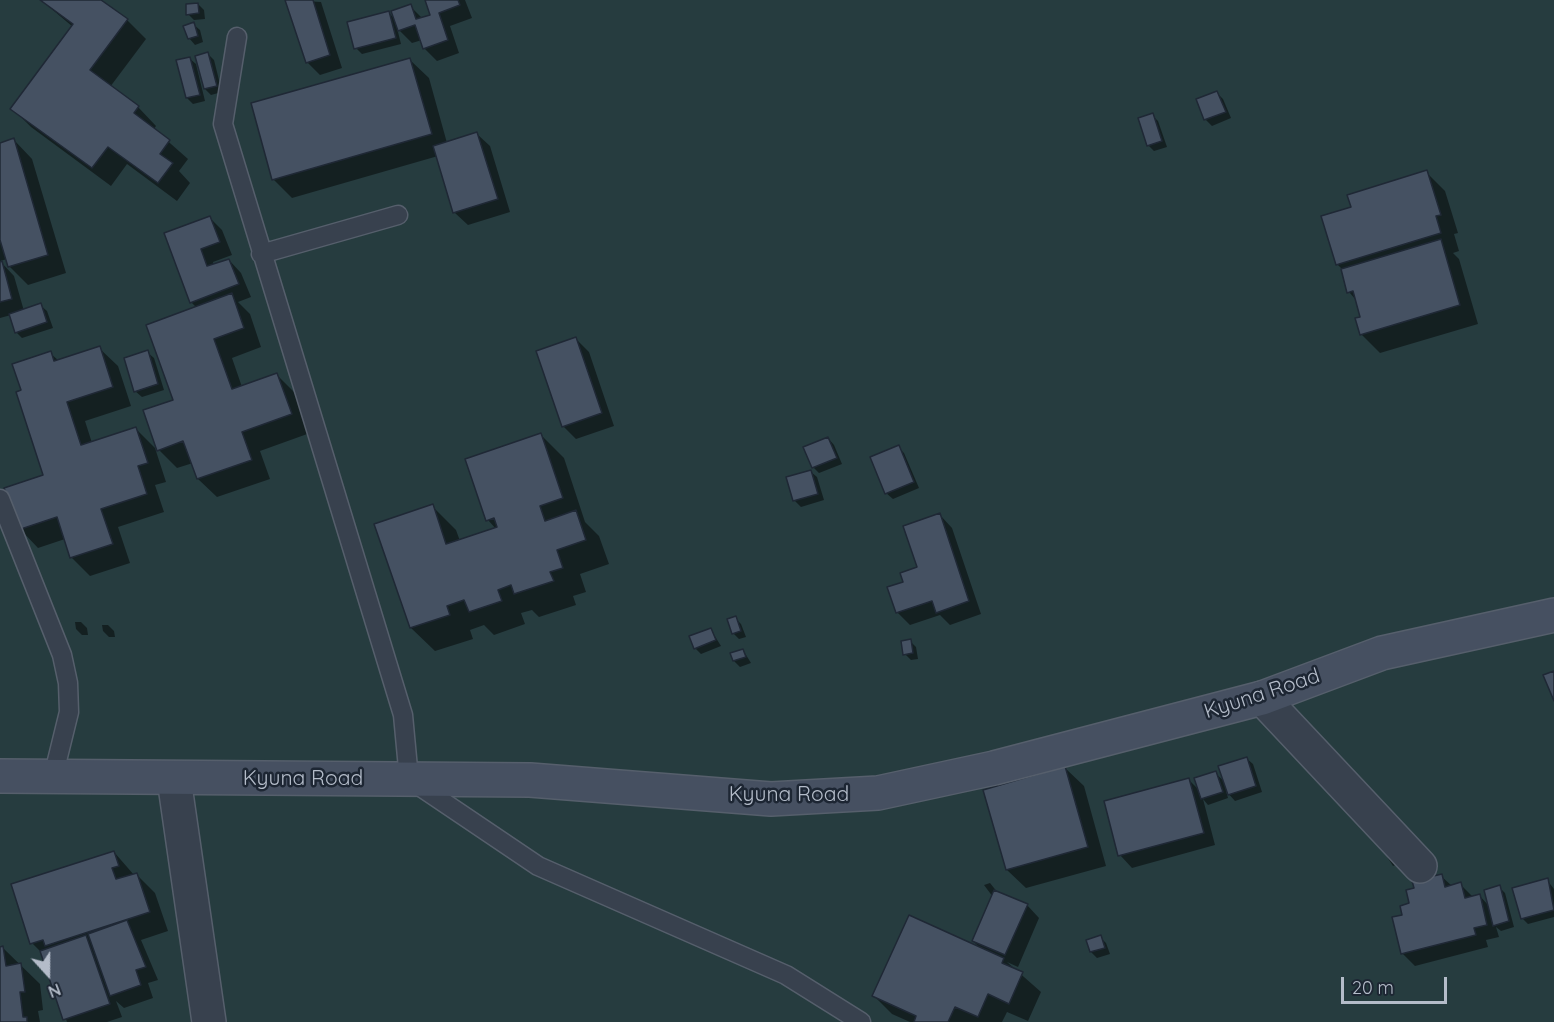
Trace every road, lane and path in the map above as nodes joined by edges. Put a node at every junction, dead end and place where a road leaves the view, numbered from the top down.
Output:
1 (237, 37) dead end
2 (398, 215) dead end
3 (261, 254) junction
4 (0, 500) edge
5 (1554, 615) edge
6 (1262, 698) junction
7 (0, 776) edge
8 (53, 777) junction
9 (174, 779) junction
10 (409, 779) junction
11 (1420, 866) dead end
12 (209, 1022) edge
13 (861, 1022) edge

1 - 3 lane
2 - 3 lane
3 - 10 lane
4 - 8 lane
5 - 6 main road, Kyuna Road
6 - 10 main road, Kyuna Road
6 - 11 street
7 - 8 main road, Kyuna Road
8 - 9 main road, Kyuna Road
9 - 10 main road, Kyuna Road
9 - 12 street
10 - 13 lane

